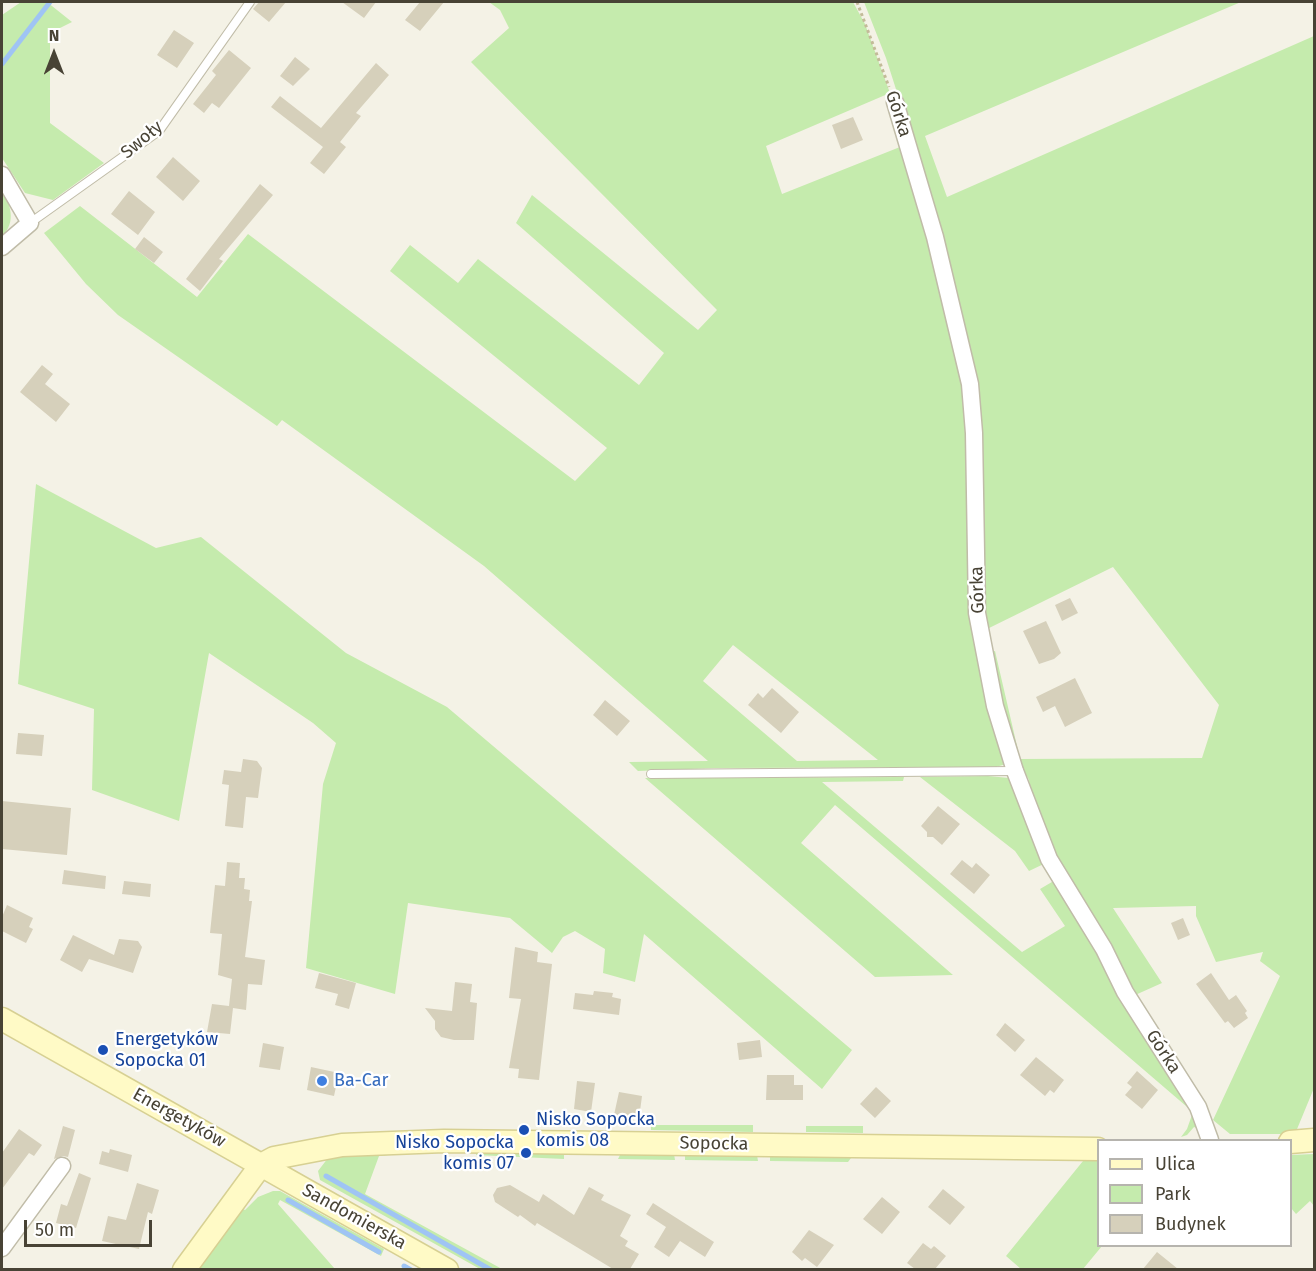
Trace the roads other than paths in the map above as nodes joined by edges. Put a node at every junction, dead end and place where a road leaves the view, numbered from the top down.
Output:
1 (250, 2) edge
2 (895, 102) road end
3 (2, 175) edge
4 (30, 223) junction
5 (2, 247) edge
6 (1015, 771) junction
7 (651, 774) dead end
8 (2, 1019) edge
9 (1210, 1139) edge
10 (1314, 1140) edge
11 (1292, 1142) edge
12 (1097, 1149) edge
13 (261, 1165) junction
14 (62, 1166) dead end
15 (2, 1248) edge
16 (184, 1269) edge
17 (447, 1269) edge

1 - 4 lane, Swoły
2 - 6 street, Górka
3 - 4 street
4 - 5 street, Swoły
6 - 7 lane
6 - 9 street, Górka
8 - 13 street, Energetyków
10 - 11 street
12 - 13 street, Sopocka
13 - 16 street
13 - 17 street, Sandomierska
14 - 15 street

